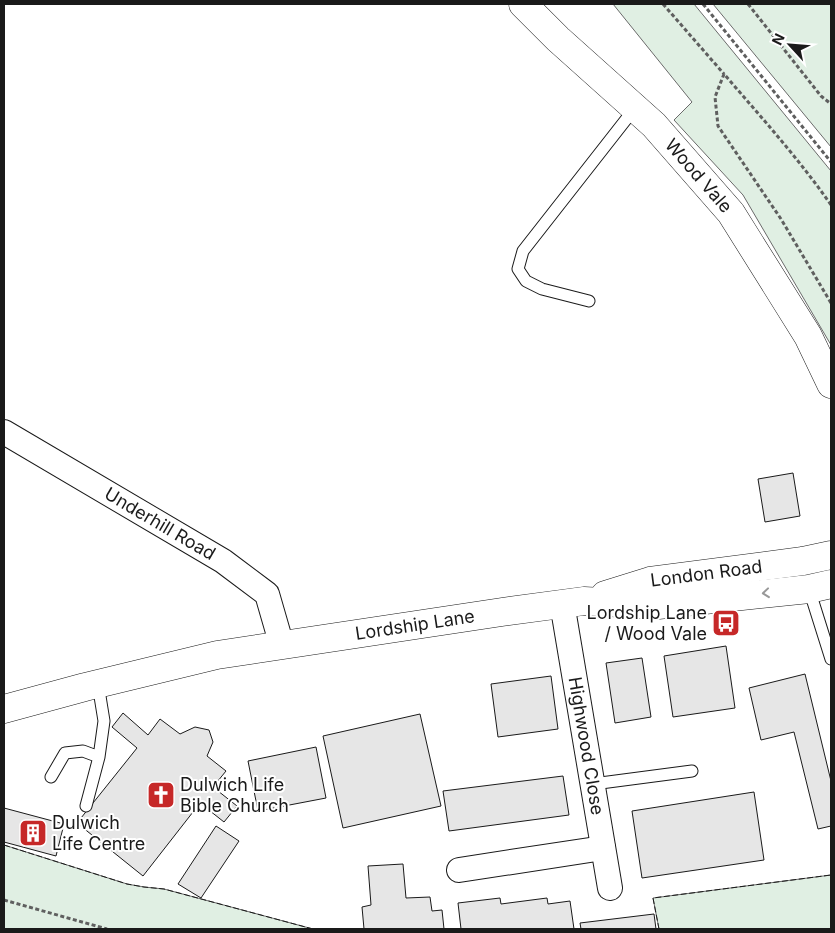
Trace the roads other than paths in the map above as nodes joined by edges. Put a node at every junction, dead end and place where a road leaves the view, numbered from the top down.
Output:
1 (523, 4) edge
2 (635, 108) junction
3 (589, 301) dead end
4 (831, 384) edge
5 (4, 432) edge
6 (831, 555) edge
7 (820, 586) edge
8 (573, 602) junction
9 (282, 646) junction
10 (831, 659) edge
11 (98, 684) junction
12 (4, 709) edge
13 (100, 757) junction
14 (692, 771) dead end
15 (51, 778) dead end
16 (593, 784) junction
17 (86, 806) dead end
18 (603, 848) junction
19 (459, 870) dead end
20 (610, 888) dead end

1 - 2 main road, Wood Vale
2 - 3 lane
2 - 4 main road, Wood Vale
5 - 9 street, Underhill Road
6 - 8 main road, London Road
7 -> 8 main road, Lordship Lane
7 - 10 lane
8 - 9 main road, Lordship Lane
8 - 16 street, Highwood Close
9 - 11 main road, Lordship Lane
11 - 12 main road, Lordship Lane
11 - 13 lane
13 - 15 lane
13 - 17 lane
14 - 16 lane
16 - 18 street, Highwood Close
18 - 19 street
18 - 20 street, Highwood Close

